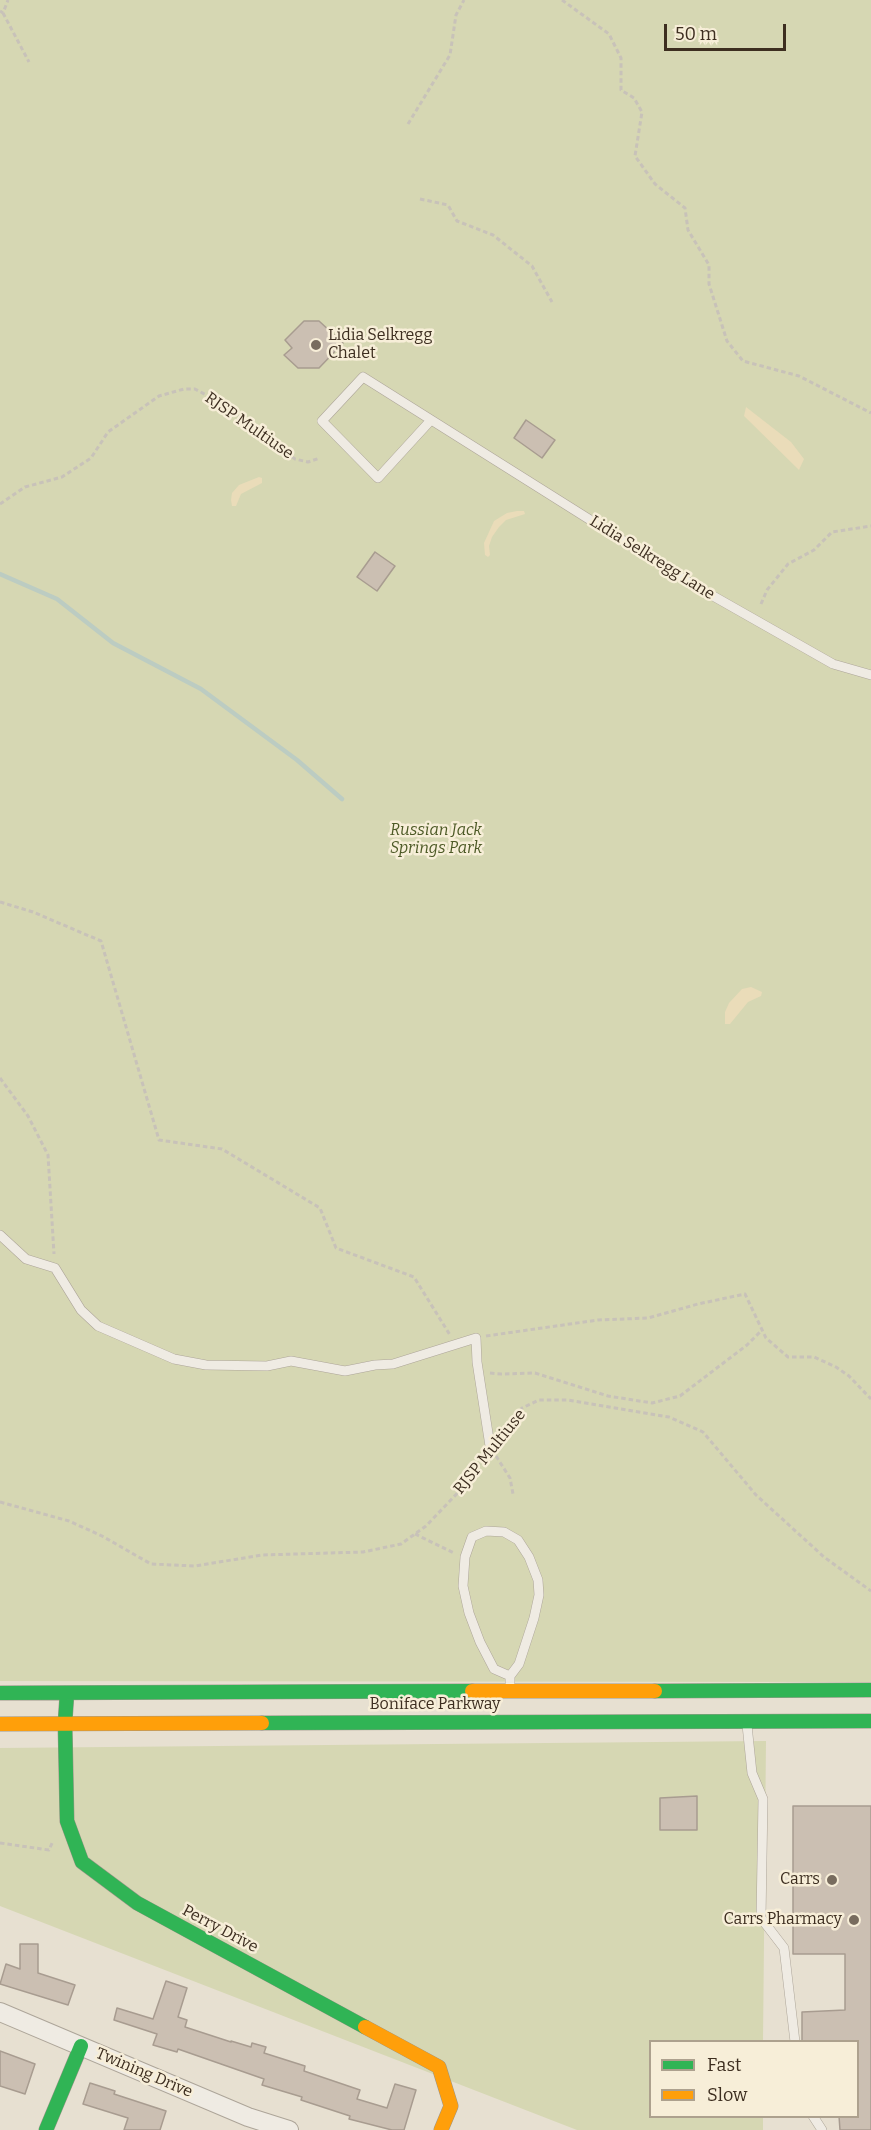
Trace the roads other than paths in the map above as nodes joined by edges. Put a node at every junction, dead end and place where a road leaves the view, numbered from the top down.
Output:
1 (431, 420) junction
2 (871, 675) edge
3 (0, 1235) edge
4 (490, 1446) road end
5 (510, 1676) junction
6 (871, 1690) edge
7 (510, 1691) junction
8 (0, 1693) edge
9 (67, 1693) junction
10 (747, 1706) junction
11 (871, 1721) edge
12 (0, 1724) edge
13 (65, 1724) junction
14 (0, 2012) edge
15 (795, 2040) edge
16 (81, 2046) junction
17 (245, 2123) edge
18 (46, 2130) edge
19 (289, 2130) edge
20 (441, 2130) edge

1 - 1 lane, Lidia Selkregg Lane
1 - 2 lane, Lidia Selkregg Lane
3 - 4 lane
5 - 5 lane
5 - 7 lane
6 - 10 main road, Boniface Parkway
7 - 9 main road, Boniface Parkway
7 - 10 main road, Boniface Parkway
8 - 9 main road, Boniface Parkway
9 - 13 main road, Perry Drive
10 - 11 main road, Boniface Parkway
10 - 13 main road, Boniface Parkway
10 - 15 lane
12 - 13 main road, Boniface Parkway
13 - 20 main road, Perry Drive
14 - 16 street, Twining Drive
16 - 17 street, Twining Drive
16 - 18 main road
17 - 19 street, Twining Drive

